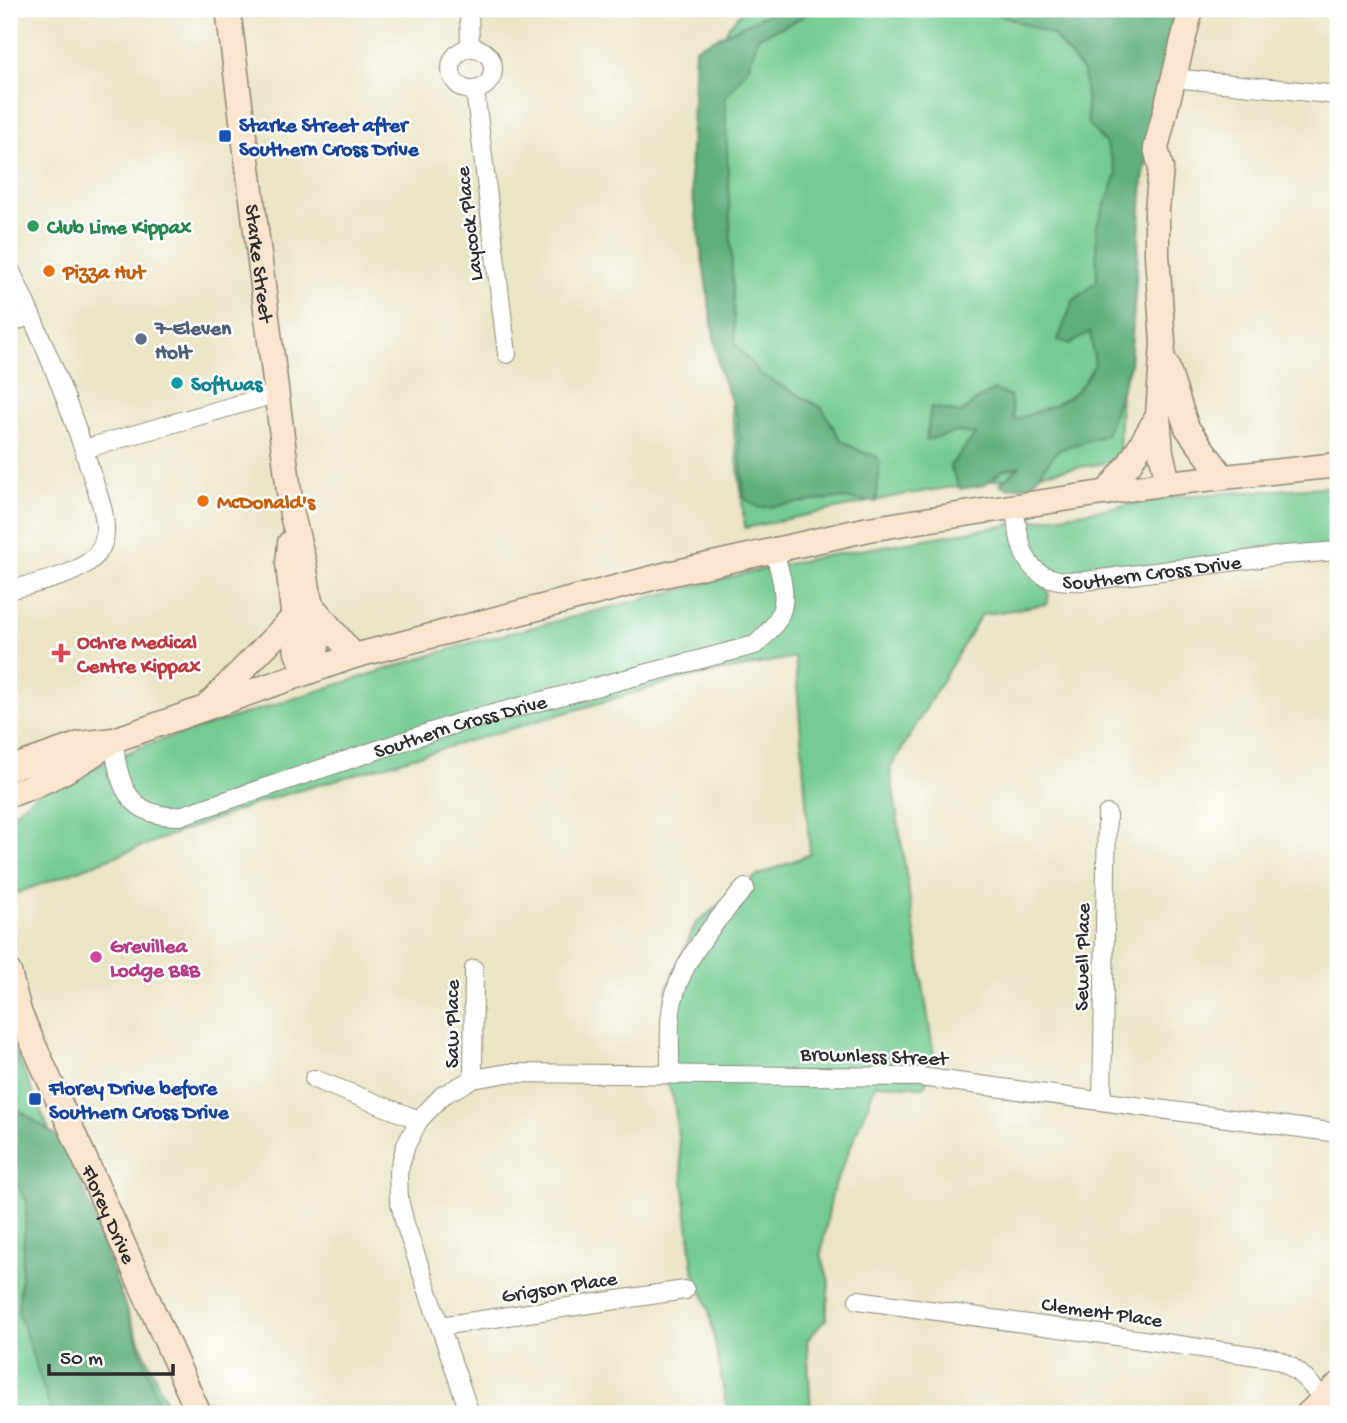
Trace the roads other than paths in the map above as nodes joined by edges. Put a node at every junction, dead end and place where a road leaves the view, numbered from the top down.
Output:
1 (228, 9) edge
2 (469, 9) edge
3 (1191, 9) edge
4 (1208, 9) edge
5 (470, 48) junction
6 (1182, 79) junction
7 (475, 90) junction
8 (1338, 95) edge
9 (9, 267) edge
10 (31, 315) junction
11 (9, 324) edge
12 (507, 354) dead end
13 (1164, 354) junction
14 (275, 394) junction
15 (1158, 416) junction
16 (84, 449) junction
17 (1338, 465) edge
18 (1223, 477) junction
19 (1168, 483) junction
20 (1106, 493) junction
21 (1014, 507) junction
22 (774, 550) junction
23 (1338, 551) edge
24 (9, 590) edge
25 (302, 612) junction
26 (354, 656) junction
27 (308, 672) junction
28 (206, 707) junction
29 (114, 740) junction
30 (9, 769) edge
31 (13, 796) edge
32 (1107, 814) dead end
33 (745, 888) dead end
34 (474, 969) dead end
35 (9, 972) edge
36 (14, 1004) edge
37 (670, 1074) junction
38 (314, 1079) dead end
39 (473, 1079) junction
40 (1102, 1101) junction
41 (419, 1120) junction
42 (1338, 1133) edge
43 (685, 1290) dead end
44 (858, 1300) dead end
45 (440, 1326) junction
46 (1323, 1399) edge
47 (199, 1414) edge
48 (470, 1414) edge

1 - 14 main road, Starke Street
2 - 5 street
3 - 6 main road
4 - 6 main road
5 - 7 street
5 - 7 street
6 - 8 street
6 - 13 main road
7 - 12 street, Laycock Place
9 - 10 street
10 - 11 street
10 - 16 street
13 - 15 main road
13 - 18 main road
13 - 19 main road
14 - 16 street
14 - 25 main road, Starke Street
15 - 19 main road
15 - 20 main road
16 - 24 street
17 - 18 main road
18 - 19 main road
19 - 20 main road
20 - 21 main road
21 - 22 main road
21 - 23 street, Southern Cross Drive
22 - 26 main road
22 - 29 street, Southern Cross Drive
25 - 26 main road
25 - 27 main road, Starke Street
25 - 28 main road
26 - 27 main road
27 - 28 main road
28 - 29 main road
29 - 30 main road
29 - 31 main road
32 - 40 street, Sewell Place
33 - 37 street
34 - 39 street, Saw Place
35 - 36 main road, Florey Drive
36 - 47 main road, Florey Drive
37 - 39 street, Brownless Street
37 - 40 street, Brownless Street
38 - 41 street
39 - 41 street, Brownless Street
40 - 42 street, Brownless Street
41 - 45 street, Brownless Street
43 - 45 street, Grigson Place
44 - 46 street, Clement Place
45 - 48 street, Brownless Street

